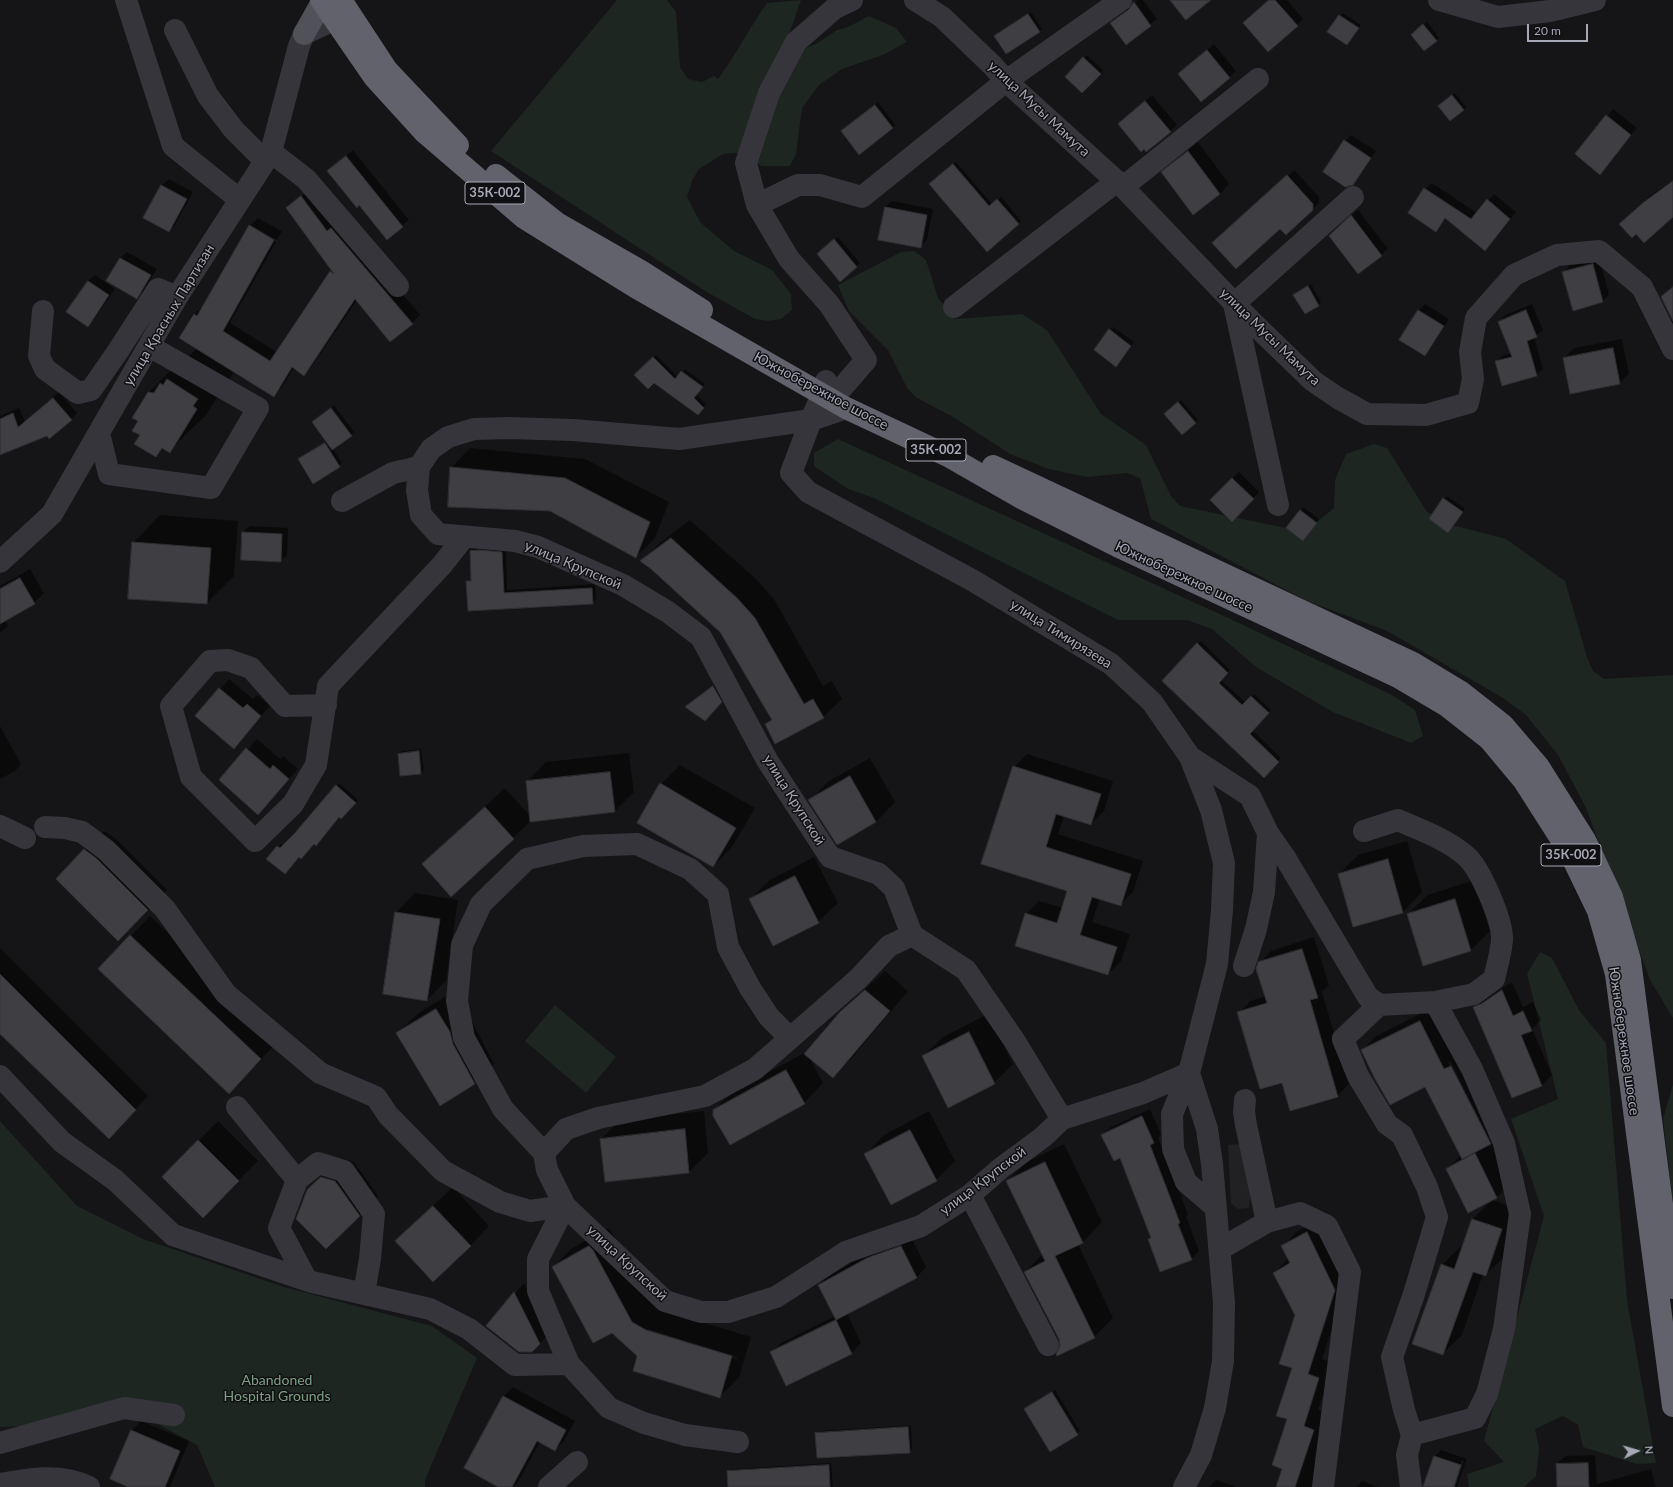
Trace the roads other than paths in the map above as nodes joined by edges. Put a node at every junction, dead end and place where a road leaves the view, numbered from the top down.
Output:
1 (126, 0) edge
2 (915, 0) edge
3 (1121, 0) edge
4 (1439, 0) edge
5 (1595, 0) edge
6 (840, 3) edge
7 (329, 6) edge
8 (176, 30) dead end
9 (302, 40) joint
10 (1258, 79) dead end
11 (1006, 81) junction
12 (268, 156) junction
13 (1120, 184) junction
14 (1353, 197) dead end
15 (240, 200) junction
16 (758, 205) junction
17 (398, 286) dead end
18 (177, 297) junction
19 (1234, 304) junction
20 (954, 306) dead end
21 (43, 311) dead end
22 (149, 346) junction
23 (1673, 349) edge
24 (802, 383) junction
25 (834, 394) junction
26 (811, 420) junction
27 (98, 434) junction
28 (418, 467) junction
29 (342, 500) dead end
30 (1278, 505) dead end
31 (464, 537) junction
32 (0, 562) edge
33 (326, 705) junction
34 (1190, 758) junction
35 (0, 826) edge
36 (45, 827) dead end
37 (1364, 831) dead end
38 (1268, 833) junction
39 (25, 838) dead end
40 (912, 935) junction
41 (1244, 966) dead end
42 (1435, 1002) junction
43 (1379, 1005) junction
44 (790, 1038) junction
45 (1189, 1073) junction
46 (0, 1076) edge
47 (1143, 1093) junction
48 (1245, 1100) dead end
49 (237, 1108) dead end
50 (1172, 1114) junction
51 (1062, 1119) junction
52 (544, 1153) junction
53 (297, 1180) junction
54 (970, 1195) junction
55 (566, 1206) junction
56 (1215, 1207) junction
57 (1267, 1222) junction
58 (1220, 1249) junction
59 (306, 1279) junction
60 (1673, 1288) edge
61 (364, 1293) junction
62 (1048, 1345) dead end
63 (569, 1364) junction
64 (1673, 1406) edge
65 (174, 1415) dead end
66 (1412, 1435) junction
67 (0, 1442) edge
68 (738, 1442) dead end
69 (577, 1462) dead end
70 (0, 1484) edge
71 (89, 1487) edge
72 (549, 1487) edge
73 (1184, 1487) edge
74 (1323, 1487) edge
75 (1411, 1487) edge

1 - 15 street
2 - 11 street, улица Мусы Мамута
3 - 11 street
4 - 5 street
6 - 16 street
7 - 9 main road
7 - 24 highway, Южнобережное шоссе / 35К-002
7 - 25 highway, Южнобережное шоссе
8 - 12 street
9 - 12 street, улица Красных Партизан
10 - 13 street
11 - 13 street, улица Мусы Мамута
11 - 16 street
12 - 15 street, улица Красных Партизан
12 - 17 street
13 - 19 street, улица Мусы Мамута
13 - 20 street
14 - 19 street
15 - 18 street, улица Красных Партизан
16 - 25 street
18 - 21 street
18 - 22 street, улица Красных Партизан
19 - 23 street, улица Мусы Мамута
19 - 30 street
22 - 27 street, улица Красных Партизан
22 - 27 street
24 - 25 highway, Южнобережное шоссе / 35К-002
24 - 26 street
25 - 26 street
25 - 60 highway, Южнобережное шоссе / 35К-002
25 - 64 highway, Южнобережное шоссе / 35К-002
26 - 28 street
26 - 34 street, улица Тимирязева
27 - 32 street, улица Красных Партизан
28 - 29 street
28 - 31 street, улица Крупской
31 - 33 street
31 - 40 street, улица Крупской
33 - 33 street
34 - 38 street
34 - 45 street, улица Тимирязева
35 - 39 street
36 - 55 street
37 - 42 street
38 - 41 street
38 - 43 street
40 - 44 street
40 - 51 street
42 - 43 street
42 - 66 street
43 - 66 street
44 - 52 street
44 - 52 street
45 - 47 street
45 - 50 street, улица Тимирязева
45 - 56 street
46 - 59 street
47 - 50 street
47 - 51 street
48 - 57 street
49 - 53 street
50 - 56 street, улица Тимирязева
51 - 54 street, улица Крупской
52 - 55 street, улица Крупской
53 - 59 street
53 - 61 street
54 - 55 street, улица Крупской
54 - 62 street
55 - 63 street
56 - 58 street
57 - 58 street
57 - 74 street
58 - 73 street
59 - 61 street
61 - 63 street
63 - 68 street
65 - 67 street
66 - 75 street
69 - 72 street
70 - 71 street

